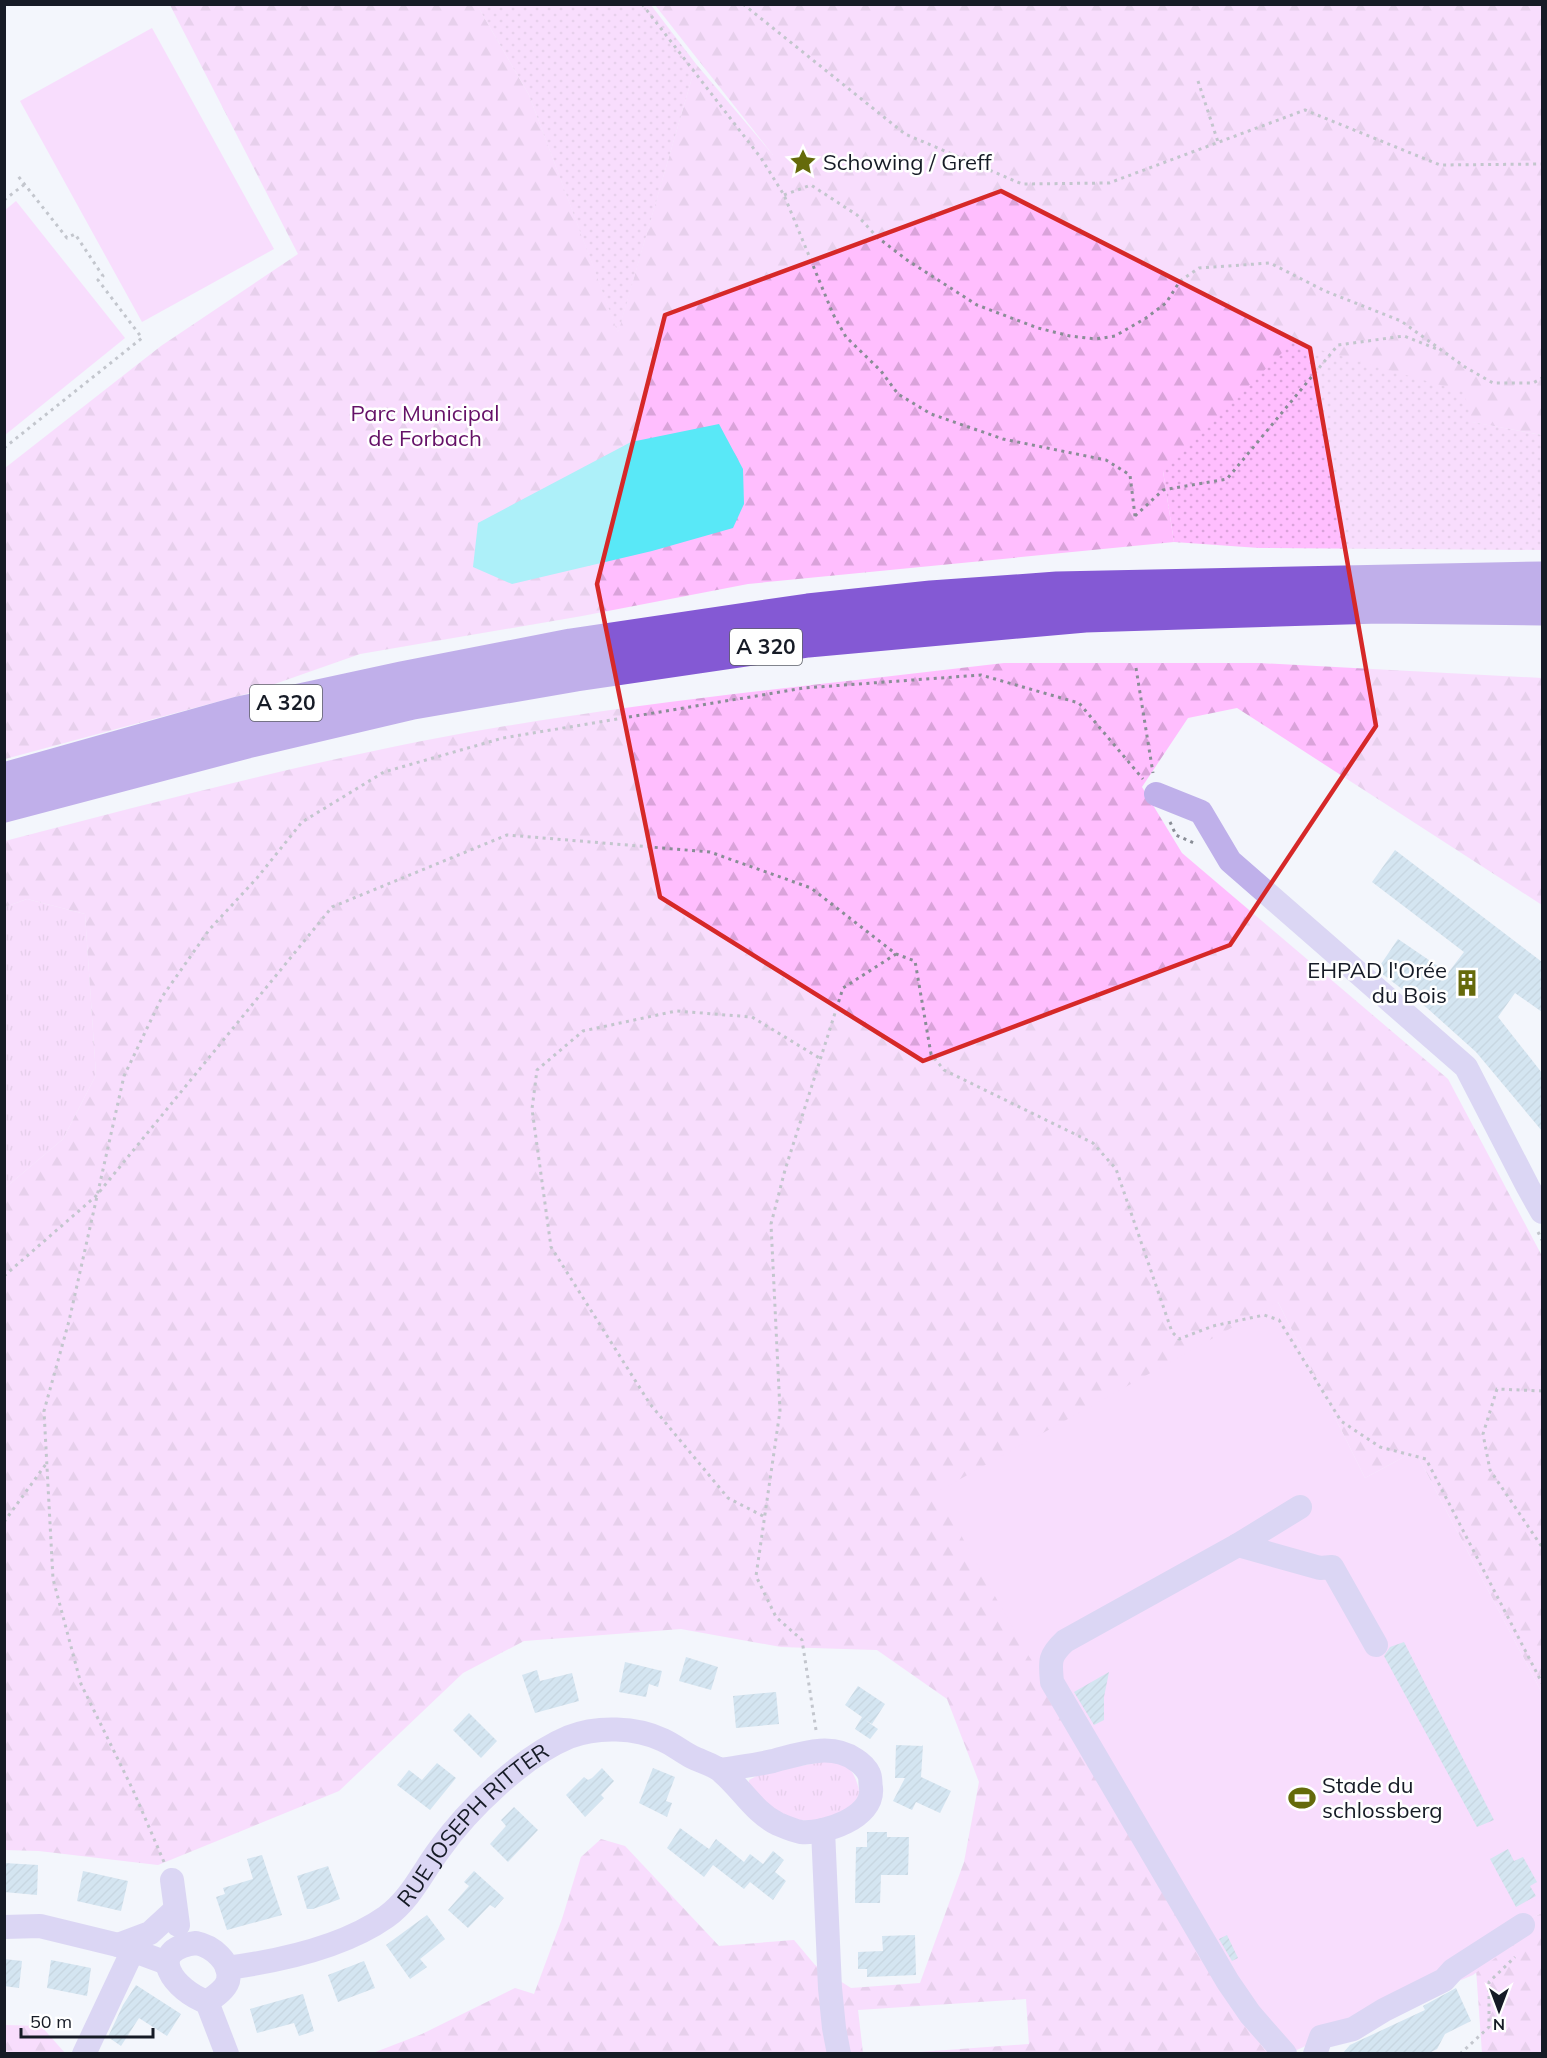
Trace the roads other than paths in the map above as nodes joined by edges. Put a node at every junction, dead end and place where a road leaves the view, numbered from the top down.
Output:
1 (1542, 578) edge
2 (1542, 609) edge
3 (4, 779) edge
4 (1156, 794) road end
5 (4, 806) edge
6 (1542, 1212) edge
7 (1300, 1507) dead end
8 (1238, 1545) junction
9 (1376, 1645) dead end
10 (721, 1770) junction
11 (823, 1830) junction
12 (172, 1880) road end
13 (175, 1910) junction
14 (1523, 1925) dead end
15 (4, 1927) edge
16 (126, 1948) junction
17 (174, 1954) junction
18 (226, 1968) junction
19 (207, 2002) junction
20 (84, 2054) edge
21 (227, 2054) edge
22 (839, 2054) edge
23 (1285, 2054) edge
24 (1315, 2054) edge

1 - 3 highway, A 320
2 - 5 highway, A 320
4 - 6 street
7 - 8 street
8 - 9 street
8 - 23 street
10 - 11 street, RUE JOSEPH RITTER
10 - 11 street, RUE JOSEPH RITTER
10 - 18 street, RUE JOSEPH RITTER
11 - 22 street
12 - 13 street
13 - 16 street
13 - 17 street
14 - 24 street
15 - 16 street
16 - 17 street
16 - 20 street
17 - 18 street
17 - 19 street
18 - 19 street
19 - 21 street

